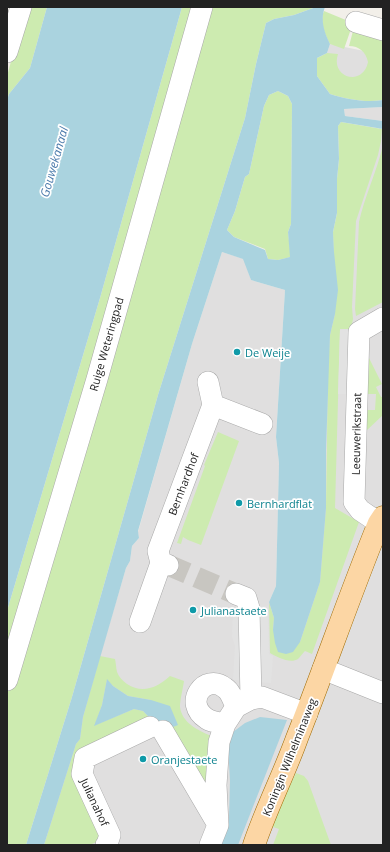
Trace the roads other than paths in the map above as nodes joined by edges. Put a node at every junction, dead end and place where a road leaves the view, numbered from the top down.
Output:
1 (21, 7) edge
2 (202, 7) edge
3 (356, 22) dead end
4 (383, 30) edge
5 (7, 52) edge
6 (383, 318) edge
7 (208, 382) dead end
8 (213, 405) junction
9 (262, 424) dead end
10 (381, 520) edge
11 (236, 594) tunnel mouth
12 (140, 622) dead end
13 (323, 670) junction
14 (7, 680) edge
15 (383, 693) edge
16 (243, 703) junction
17 (307, 714) junction
18 (225, 724) junction
19 (218, 826) junction
20 (106, 845) edge
21 (210, 845) edge
22 (254, 845) edge

1 - 5 street
2 - 14 street, Ruige Weteringpad
3 - 4 street
6 - 10 street, Leeuwerikstraat
7 - 8 street
8 - 9 street
8 - 12 street, Bernhardhof
10 - 13 main road, Koningin Wilhelminaweg
11 - 16 street
13 - 15 street
13 - 17 main road, Koningin Wilhelminaweg
16 - 17 street
16 - 18 street
16 - 18 street
17 - 22 main road, Koningin Wilhelminaweg
18 - 19 street
19 - 20 street, Julianahof
19 - 21 street

